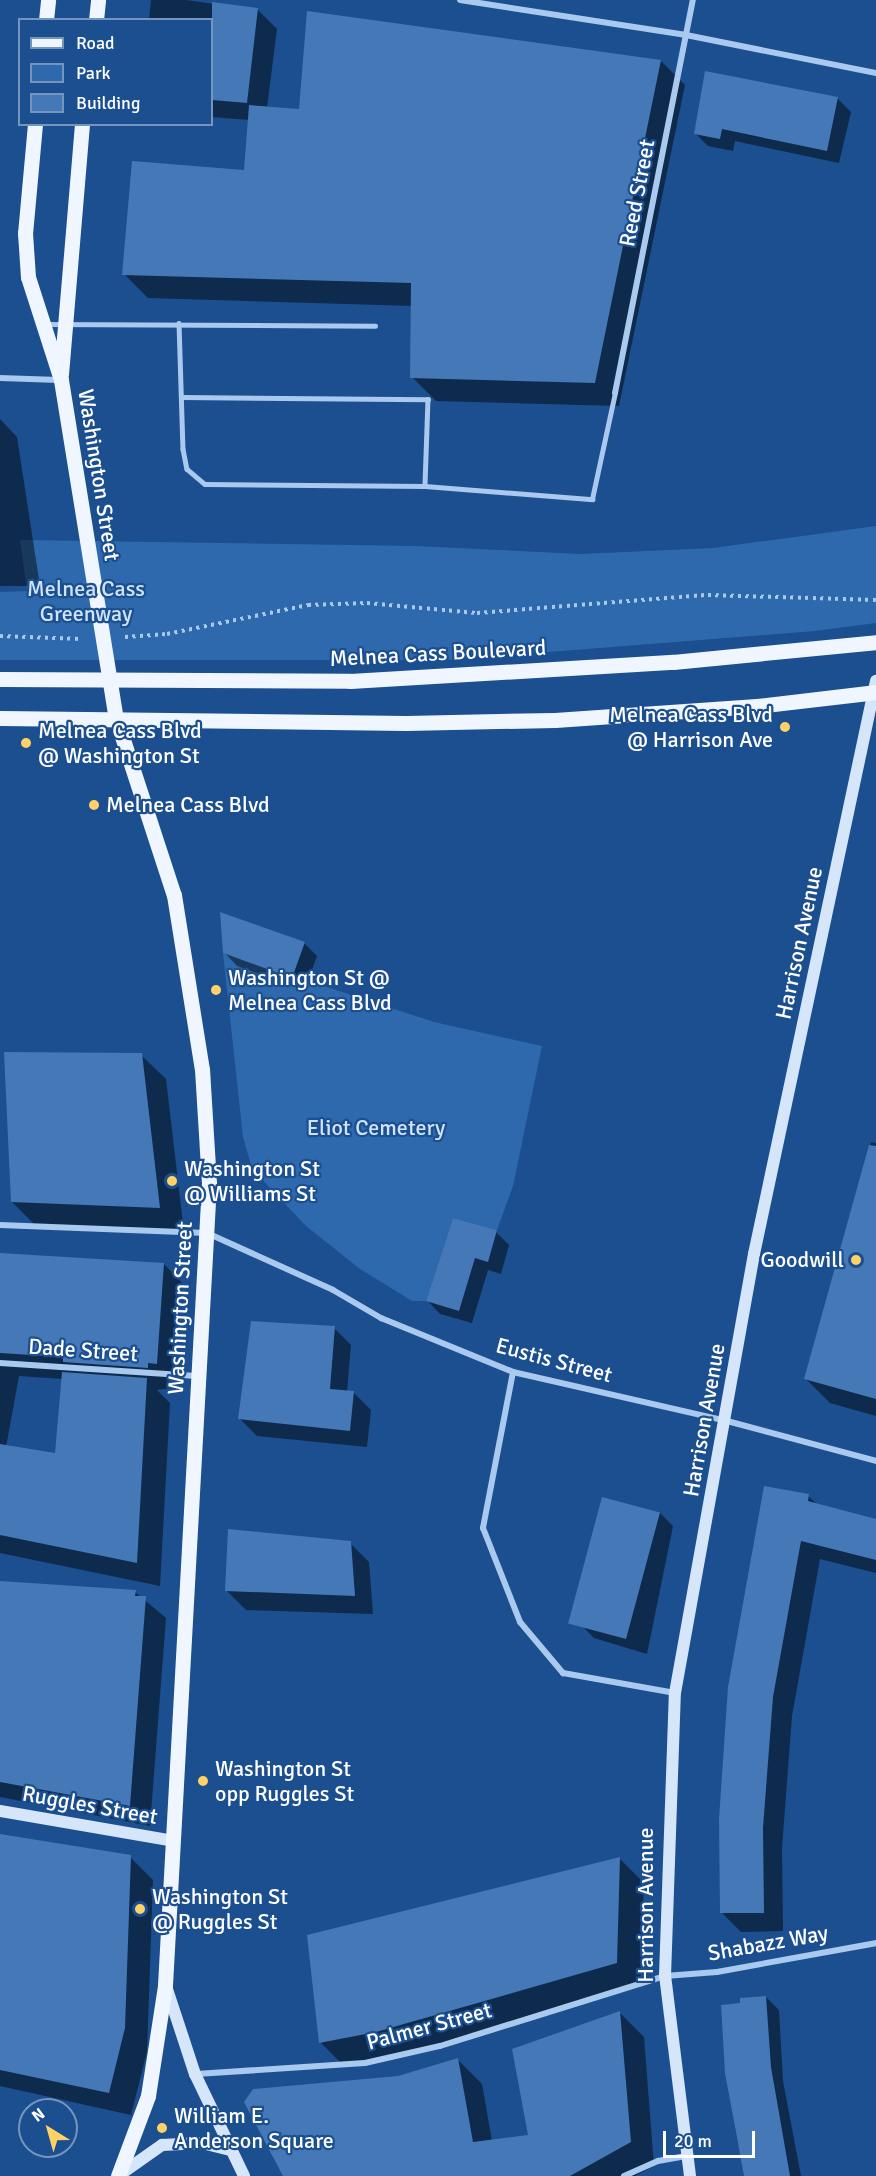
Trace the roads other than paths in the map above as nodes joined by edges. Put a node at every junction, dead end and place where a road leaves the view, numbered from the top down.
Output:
1 (48, 0) edge
2 (99, 0) edge
3 (460, 0) edge
4 (693, 0) edge
5 (45, 18) edge
6 (96, 18) edge
7 (686, 34) junction
8 (876, 73) edge
9 (35, 126) edge
10 (82, 126) edge
11 (66, 322) junction
12 (179, 323) junction
13 (42, 324) junction
14 (375, 326) dead end
15 (0, 378) edge
16 (61, 380) junction
17 (615, 393) joint
18 (181, 397) junction
19 (425, 486) junction
20 (876, 642) edge
21 (110, 677) junction
22 (0, 679) edge
23 (875, 688) edge
24 (0, 718) edge
25 (116, 718) junction
26 (0, 1225) edge
27 (207, 1233) junction
28 (0, 1363) edge
29 (513, 1372) junction
30 (199, 1376) junction
31 (727, 1421) junction
32 (876, 1461) edge
33 (675, 1693) junction
34 (0, 1811) edge
35 (173, 1841) junction
36 (876, 1943) edge
37 (665, 1976) junction
38 (165, 1986) junction
39 (195, 2074) junction
40 (231, 2150) junction
41 (685, 2156) junction
42 (118, 2176) edge
43 (244, 2176) edge
44 (624, 2176) edge
45 (690, 2176) edge

1 - 5 main road
2 - 6 main road
3 - 7 street
4 - 7 street, Reed Street
7 - 8 street
7 - 17 street, Reed Street
9 - 13 main road, Washington Street
10 - 11 main road, Washington Street
11 - 12 lane
11 - 13 lane
11 - 16 main road, Washington Street
12 - 14 lane
12 - 18 lane
13 - 16 main road, Washington Street
15 - 16 street
16 - 21 main road, Washington Street
17 - 19 lane
18 - 19 lane
18 - 19 lane
20 - 21 main road, Melnea Cass Boulevard
21 - 22 main road, Melnea Cass Boulevard
21 - 25 main road, Washington Street
23 - 25 main road
23 - 31 main road, Harrison Avenue
24 - 25 main road
25 - 27 main road, Washington Street
26 - 27 street
27 - 29 street, Eustis Street
27 - 30 main road, Washington Street
28 - 30 street, Dade Street
29 - 31 street, Eustis Street
29 - 33 street
30 - 35 main road, Washington Street
31 - 32 street, Eustis Street
31 - 33 main road, Harrison Avenue
33 - 37 main road, Harrison Avenue
34 - 35 main road, Ruggles Street
35 - 38 main road, Washington Street
36 - 37 street, Shabazz Way
37 - 39 street, Palmer Street
37 - 41 main road, Harrison Avenue
38 - 39 main road
38 - 42 main road, Washington Street
39 - 40 main road
40 - 42 main road
40 - 43 main road
41 - 44 street
41 - 45 main road, Harrison Avenue

